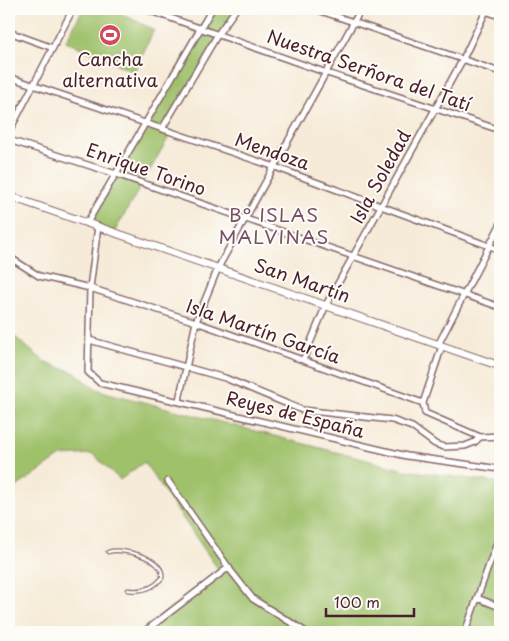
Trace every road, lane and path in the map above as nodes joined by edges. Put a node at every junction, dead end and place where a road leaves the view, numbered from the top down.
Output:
1 (64, 9) edge
2 (145, 9) edge
3 (212, 9) edge
4 (236, 9) edge
5 (314, 9) edge
6 (361, 9) edge
7 (479, 9) edge
8 (72, 10) edge
9 (487, 10) edge
10 (500, 16) edge
11 (354, 22) junction
12 (199, 28) junction
13 (9, 32) edge
14 (218, 34) junction
15 (53, 48) junction
16 (463, 59) junction
17 (500, 72) edge
18 (327, 73) junction
19 (9, 77) edge
20 (32, 87) junction
21 (436, 108) junction
22 (11, 121) edge
23 (145, 124) junction
24 (162, 129) junction
25 (500, 130) edge
26 (9, 132) edge
27 (9, 140) edge
28 (274, 167) junction
29 (116, 174) junction
30 (9, 196) edge
31 (381, 206) junction
32 (245, 219) junction
33 (88, 223) junction
34 (500, 225) edge
35 (98, 226) junction
36 (488, 246) junction
37 (500, 250) edge
38 (352, 256) junction
39 (9, 257) edge
40 (218, 268) junction
41 (90, 288) junction
42 (464, 294) junction
43 (326, 305) junction
44 (500, 307) edge
45 (196, 322) junction
46 (89, 340) junction
47 (440, 345) junction
48 (303, 360) junction
49 (500, 366) edge
50 (186, 368) junction
51 (179, 400) junction
52 (423, 403) junction
53 (500, 436) edge
54 (480, 437) junction
55 (500, 469) edge
56 (168, 481) dead end
57 (498, 537) dead end
58 (108, 552) dead end
59 (228, 567) junction
60 (128, 590) dead end
61 (477, 598) junction
62 (500, 606) edge
63 (144, 632) edge
64 (306, 632) edge
65 (465, 632) edge

1 - 8 street
2 - 12 street, Nuestra Serñora del Tatí
3 - 12 street
4 - 14 street
5 - 11 street
6 - 11 street
7 - 9 street
8 - 15 street
9 - 10 street
9 - 16 street, Isla Soledad
11 - 16 street
11 - 18 street
12 - 14 street, Nuestra Serñora del Tatí
12 - 23 street
13 - 15 street
14 - 18 street, Nuestra Serñora del Tatí
14 - 24 street
15 - 20 street
16 - 17 street
16 - 21 street, Isla Soledad
18 - 21 street, Nuestra Serñora del Tatí
18 - 28 street
19 - 20 street, Mendoza
20 - 22 street
20 - 23 street, Mendoza
21 - 25 street, Nuestra Serñora del Tatí
21 - 31 street, Isla Soledad
22 - 26 street
23 - 24 street, Mendoza
23 - 29 street
24 - 28 street, Mendoza
27 - 29 street, Enrique Torino
28 - 31 street, Mendoza
28 - 32 street
29 - 32 street, Enrique Torino
29 - 33 street
30 - 33 main road, San Martín
31 - 36 street, Mendoza
31 - 38 street, Isla Soledad
32 - 38 street, Enrique Torino
32 - 40 street
33 - 35 main road, San Martín
34 - 36 street
35 - 40 main road, San Martín
35 - 41 street
36 - 37 street, Mendoza
36 - 42 street
38 - 42 street, Enrique Torino
38 - 43 street, Isla Soledad
39 - 41 street, Isla Martín García
40 - 43 main road, San Martín
40 - 45 street
41 - 45 street, Isla Martín García
41 - 46 street
42 - 44 street, Enrique Torino
42 - 47 street
43 - 47 main road, San Martín
43 - 48 street, Isla Soledad
45 - 48 street, Isla Martín García
45 - 50 street
46 - 50 street
46 - 51 street, Reyes de España
47 - 49 main road, San Martín
47 - 52 street
48 - 52 street, Isla Martín García
50 - 51 street
50 - 54 street
51 - 55 street, Reyes de España
52 - 54 street, Isla Martín García
53 - 54 street, Isla Martín García
56 - 59 street
57 - 61 street
58 - 60 lane
59 - 63 street
59 - 64 street
61 - 62 street
61 - 65 street

